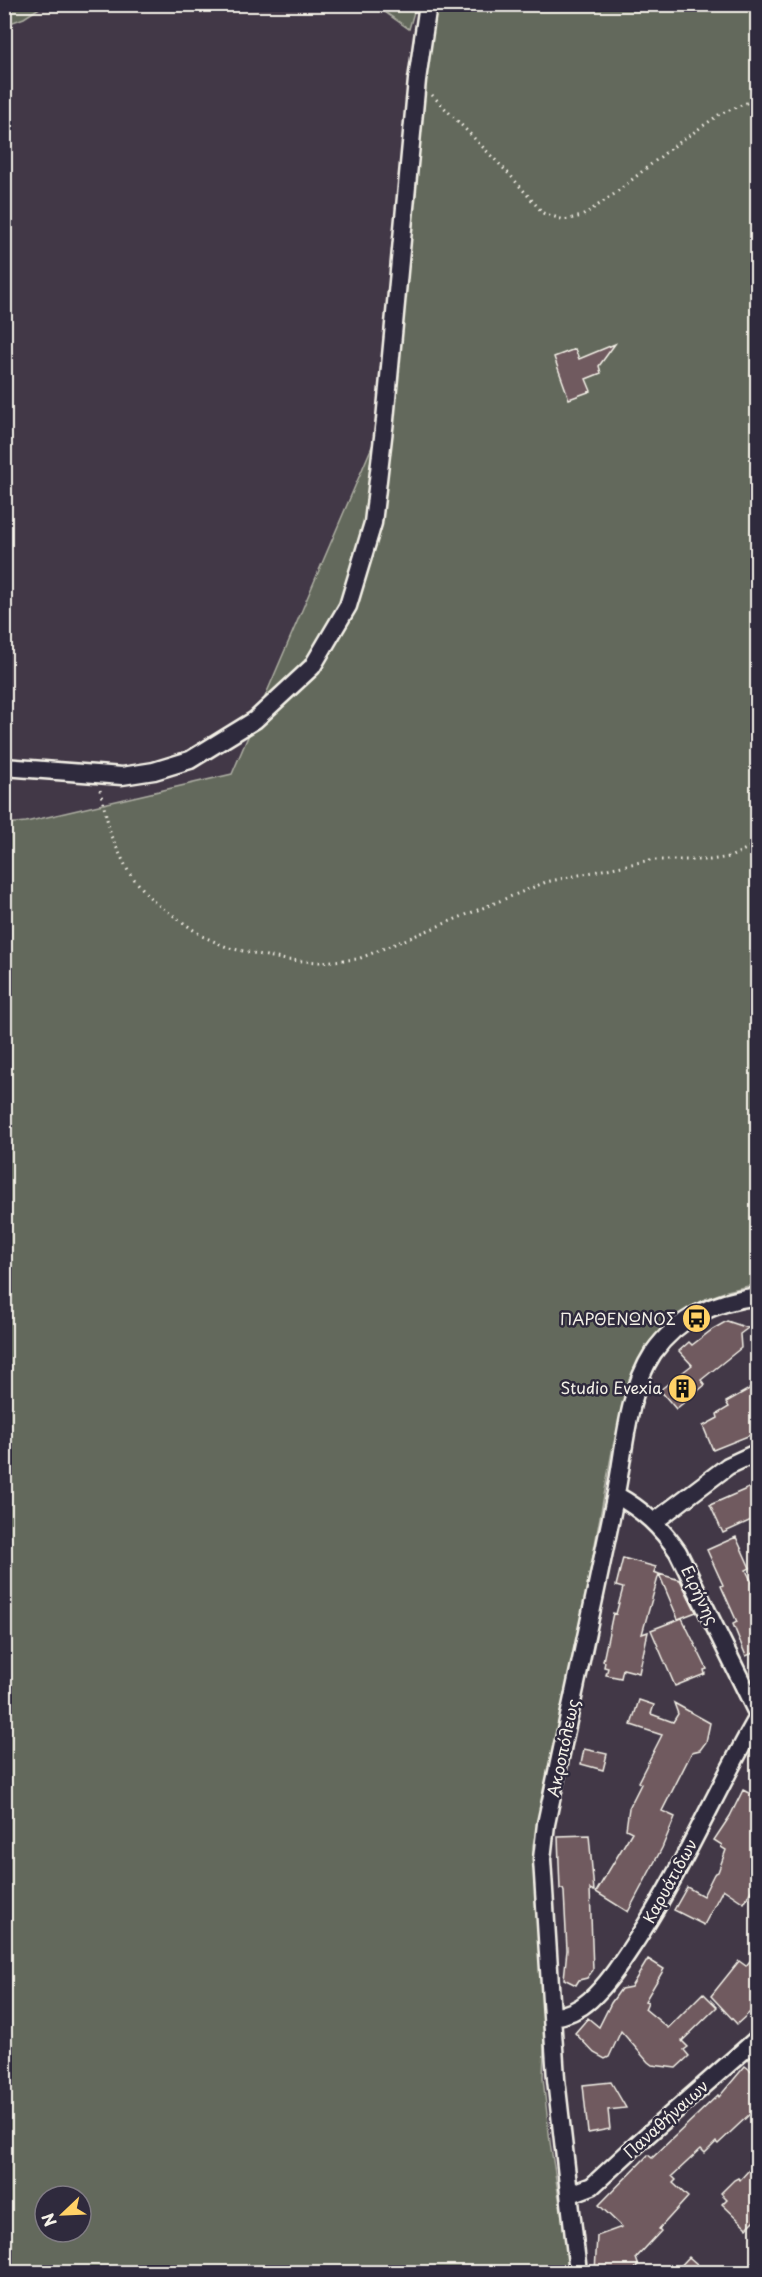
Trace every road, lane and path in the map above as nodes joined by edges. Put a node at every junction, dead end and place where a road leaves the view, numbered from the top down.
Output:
1 (428, 4) edge
2 (417, 80) junction
3 (758, 98) edge
4 (4, 766) edge
5 (97, 776) junction
6 (758, 843) edge
7 (758, 1296) edge
8 (758, 1452) edge
9 (616, 1496) junction
10 (654, 1522) junction
11 (758, 1716) edge
12 (553, 2017) junction
13 (758, 2038) edge
14 (571, 2194) junction
15 (578, 2272) edge

1 - 2 street
2 - 3 path
2 - 5 street
4 - 5 street
5 - 6 path
7 - 9 street, Ακροπόλεως
8 - 10 street
9 - 10 street, Ειρήνης
9 - 12 street, Ακροπόλεως
10 - 11 street, Ειρήνης
11 - 12 street, Καρυάτιδων
12 - 14 street, Ακροπόλεως
13 - 14 street, Παναθήναιων
14 - 15 street, Ακροπόλεως

